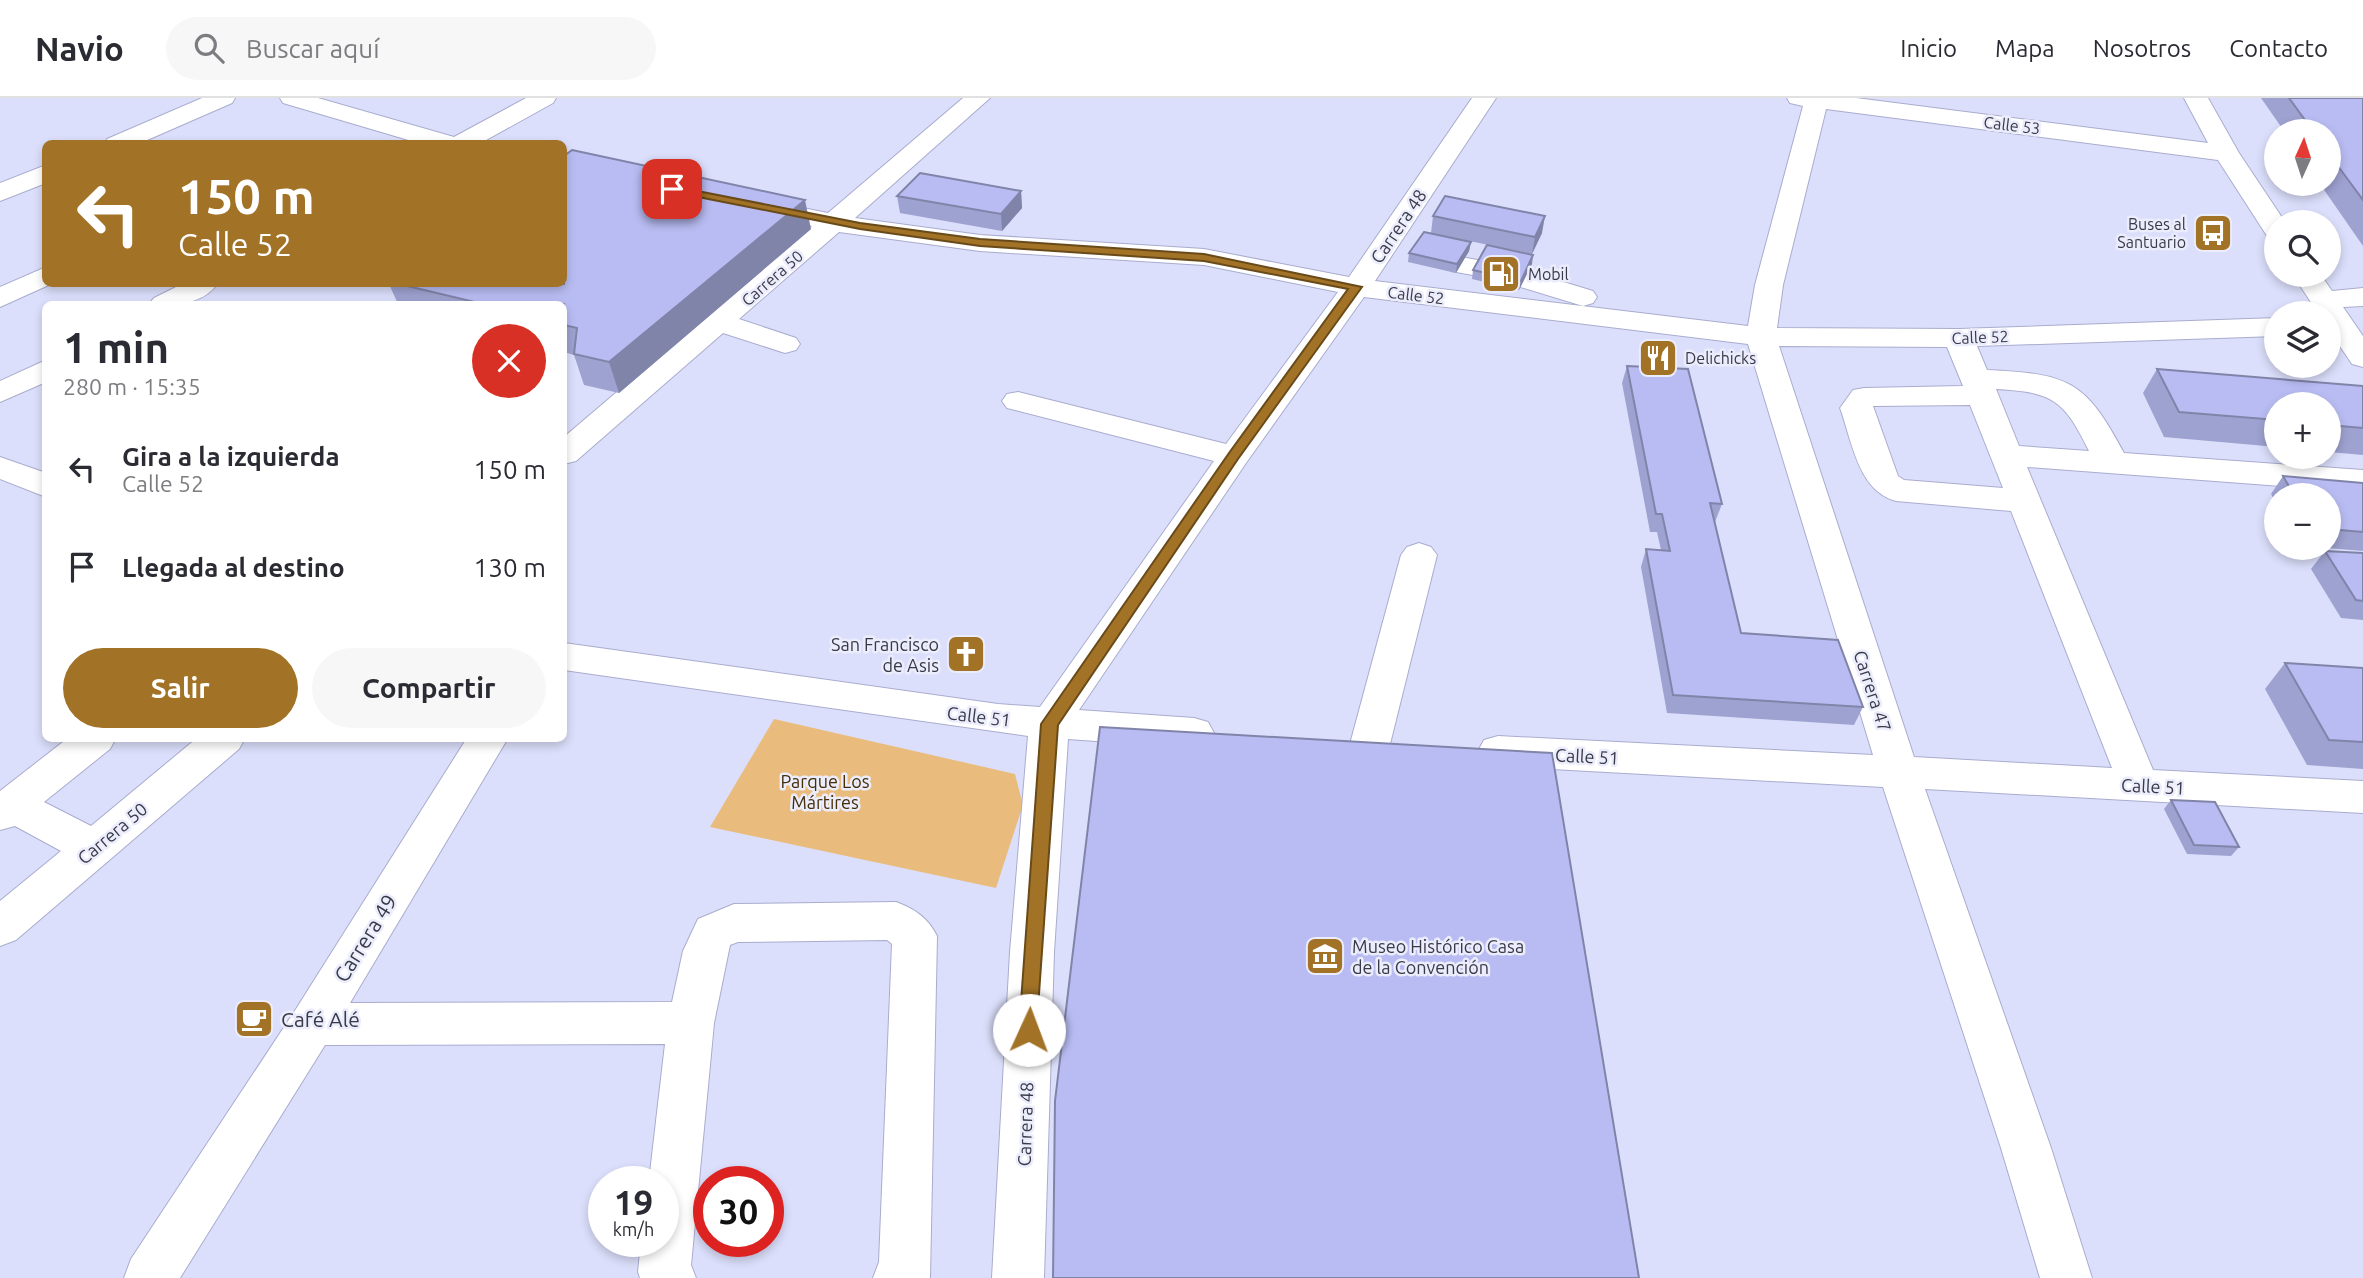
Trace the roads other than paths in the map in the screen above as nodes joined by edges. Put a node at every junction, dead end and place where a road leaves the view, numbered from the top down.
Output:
1 (223, 98) edge
2 (292, 98) edge
3 (544, 98) edge
4 (978, 98) edge
5 (1484, 98) edge
6 (2196, 98) edge
7 (1812, 99) edge
8 (125, 140) edge
9 (437, 140) edge
10 (466, 140) edge
11 (2225, 153) junction
12 (42, 175) edge
13 (0, 193) edge
14 (727, 200) edge
15 (2264, 211) edge
16 (836, 223) junction
17 (1413, 254) edge
18 (1365, 274) junction
19 (42, 277) edge
20 (1524, 279) edge
21 (197, 287) edge
22 (2363, 297) edge
23 (0, 298) edge
24 (170, 301) edge
25 (2341, 316) edge
26 (2341, 321) edge
27 (720, 322) junction
28 (1660, 325) junction
29 (2264, 327) edge
30 (1761, 337) junction
31 (1959, 338) junction
32 (785, 344) dead end
33 (2363, 358) edge
34 (42, 371) edge
35 (1980, 387) junction
36 (0, 393) edge
37 (1018, 401) dead end
38 (567, 451) edge
39 (2007, 455) junction
40 (1234, 456) junction
41 (2112, 463) junction
42 (0, 467) edge
43 (2363, 481) edge
44 (42, 484) edge
45 (2026, 501) junction
46 (1419, 555) dead end
47 (567, 657) edge
48 (1049, 724) junction
49 (1231, 735) edge
50 (1328, 741) edge
51 (91, 742) edge
52 (220, 742) edge
53 (486, 742) edge
54 (1370, 744) junction
55 (1412, 746) edge
56 (1468, 749) edge
57 (1899, 774) junction
58 (2139, 785) junction
59 (2363, 797) edge
60 (6, 810) edge
61 (94, 848) junction
62 (0, 927) edge
63 (691, 1023) junction
64 (312, 1024) junction
65 (150, 1278) edge
66 (670, 1278) edge
67 (899, 1278) edge
68 (1018, 1278) edge
69 (2066, 1278) edge

1 - 8 street
2 - 9 street
3 - 10 street
4 - 16 street, Carrera 50
5 - 18 street, Carrera 48
6 - 11 street
7 - 11 street, Calle 53
7 - 30 street, Carrera 47
11 - 15 street
12 - 13 street
14 - 16 street, Calle 52
16 - 18 street, Calle 52
16 - 27 street, Carrera 50
17 - 18 street
18 - 28 street, Calle 52
18 - 40 street, Carrera 48
19 - 23 street
20 - 28 street
21 - 24 street
22 - 25 street
26 - 33 street
27 - 32 street
27 - 38 street, Carrera 50
28 - 30 street, Calle 52
29 - 31 street, Calle 52
30 - 31 street, Calle 52
30 - 57 street, Carrera 47
31 - 35 street
34 - 36 street
35 - 39 street
35 - 41 street
35 - 45 street
37 - 40 street
39 - 41 street
39 - 45 street
40 - 48 street, Carrera 48
41 - 43 street
42 - 44 street
45 - 58 street
46 - 54 street
47 - 48 street, Calle 51
48 - 49 street, Calle 51
48 - 68 street, Carrera 48
50 - 54 street
51 - 60 street
52 - 61 street, Carrera 50
53 - 64 street, Carrera 49
54 - 55 street
56 - 57 street, Calle 51
57 - 58 street, Calle 51
57 - 69 street, Carrera 47
58 - 59 street, Calle 51
60 - 61 street
61 - 62 street, Carrera 50
63 - 64 street
63 - 66 street
63 - 67 street
64 - 65 street, Carrera 49

